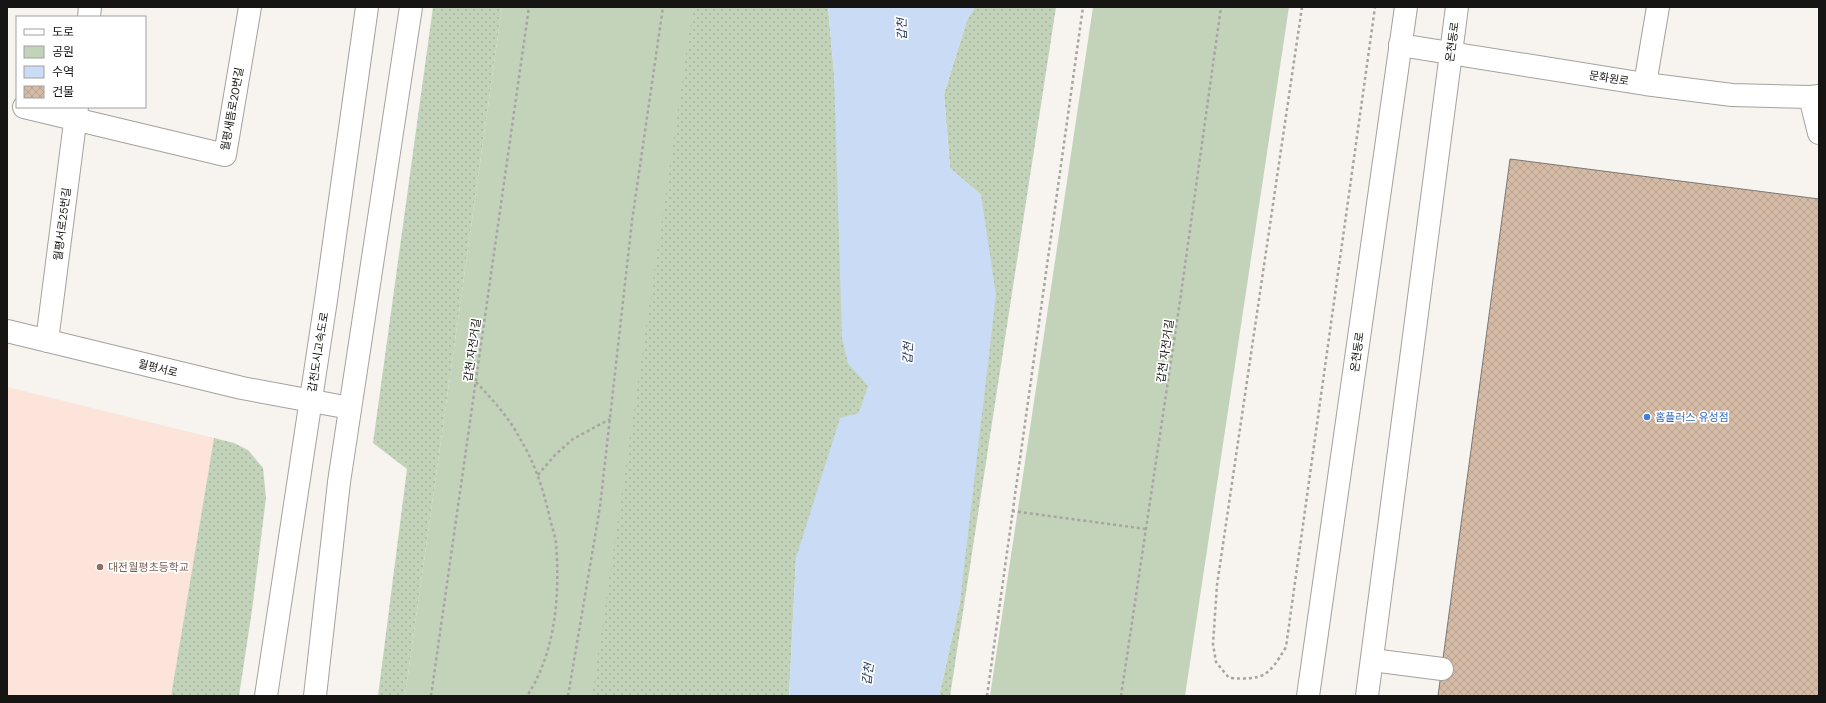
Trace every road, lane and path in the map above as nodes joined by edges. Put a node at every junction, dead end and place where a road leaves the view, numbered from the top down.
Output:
1 (250, 7) edge
2 (368, 7) edge
3 (411, 7) edge
4 (529, 7) edge
5 (663, 7) edge
6 (1083, 7) edge
7 (1221, 7) edge
8 (1302, 7) edge
9 (1375, 7) edge
10 (1406, 7) edge
11 (1456, 7) edge
12 (1658, 7) edge
13 (1400, 45) junction
14 (1450, 53) junction
15 (1645, 84) junction
16 (1815, 96) edge
17 (33, 108) edge
18 (76, 113) edge
19 (1819, 134) edge
20 (7, 332) edge
21 (47, 340) junction
22 (476, 381) junction
23 (310, 402) junction
24 (350, 408) junction
25 (610, 419) junction
26 (538, 475) junction
27 (1012, 511) junction
28 (1146, 529) junction
29 (1372, 660) junction
30 (1442, 669) dead end
31 (266, 696) edge
32 (315, 696) edge
33 (431, 696) edge
34 (527, 696) edge
35 (568, 696) edge
36 (987, 696) edge
37 (1121, 696) edge
38 (1308, 696) edge
39 (1367, 696) edge

1 - 18 main road, 월평새뜸로20번길
2 - 23 main road, 갑천도시고속도로
3 - 24 main road
4 - 22 path, 갑천 자전거길
5 - 25 path
6 - 27 path
7 - 28 path, 갑천 자전거길
8 - 9 path
10 - 13 main road, 온천동로
11 - 14 main road, 온천동로
12 - 15 main road
13 - 14 main road, 문화원로
13 - 38 main road, 온천동로
14 - 15 main road, 문화원로
14 - 29 main road, 온천동로
15 - 16 main road, 문화원로
16 - 19 main road
17 - 18 main road
18 - 21 main road, 월평서로25번길
20 - 21 main road, 월평서로
21 - 23 main road, 월평서로
22 - 26 path
22 - 33 path, 갑천 자전거길
23 - 24 main road, 월평서로
23 - 31 main road, 갑천도시고속도로
24 - 32 main road
25 - 26 path
25 - 35 path
26 - 34 path
27 - 28 path
27 - 36 path
28 - 37 path, 갑천 자전거길
29 - 30 main road
29 - 39 main road, 온천동로

